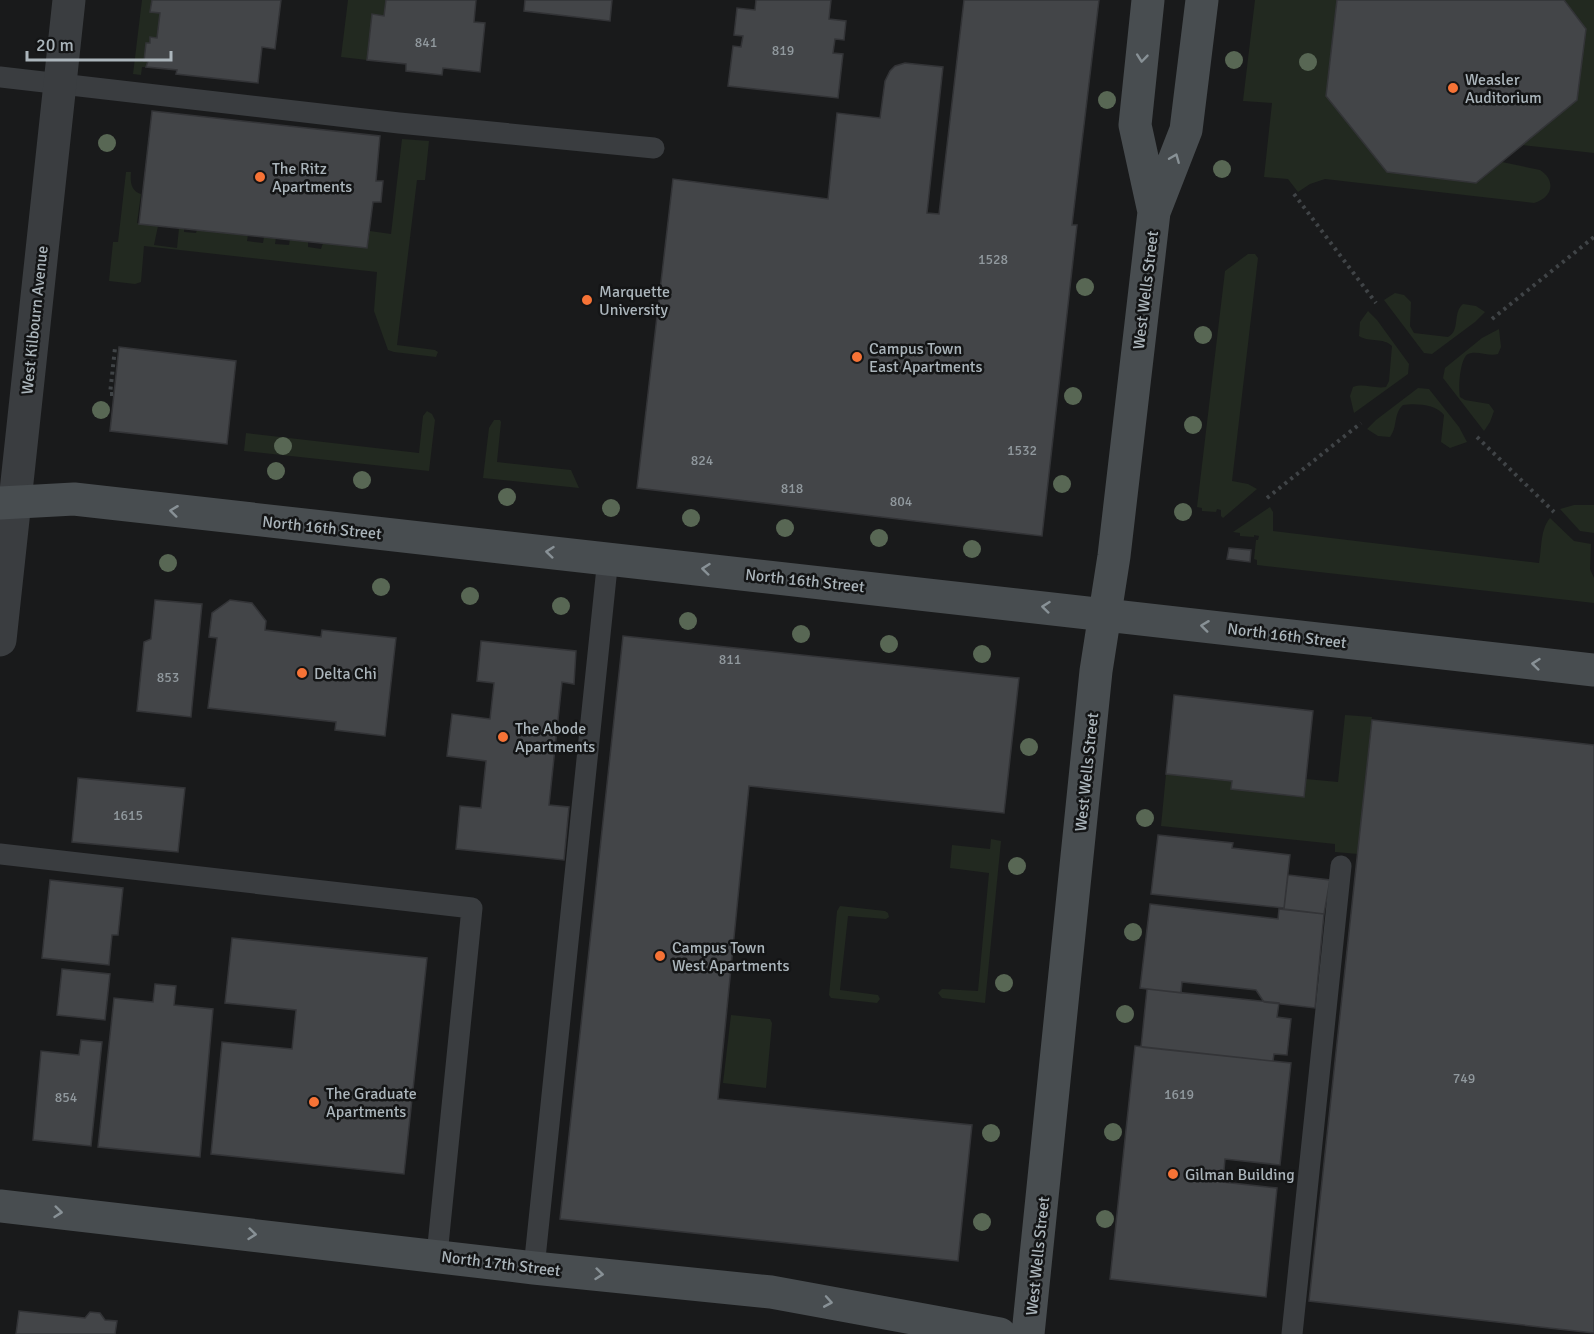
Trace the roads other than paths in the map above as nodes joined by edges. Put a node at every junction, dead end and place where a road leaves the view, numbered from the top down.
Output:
1 (69, 0) edge
2 (1148, 0) edge
3 (1202, 0) edge
4 (0, 77) edge
5 (60, 84) junction
6 (654, 148) dead end
7 (1154, 212) junction
8 (7, 502) edge
9 (608, 558) junction
10 (1104, 614) junction
11 (0, 640) edge
12 (1594, 670) edge
13 (0, 854) edge
14 (1341, 866) dead end
15 (0, 1206) edge
16 (436, 1255) junction
17 (534, 1268) junction
18 (1000, 1334) edge
19 (1029, 1334) edge
20 (1292, 1334) edge

1 - 5 street, West Kilbourn Avenue
2 -> 7 main road, West Wells Street
7 -> 3 main road, West Wells Street
4 - 5 lane
5 - 6 lane
5 - 8 street, West Kilbourn Avenue
7 - 10 main road, West Wells Street
9 -> 8 main road, North 16th Street
8 - 11 street, West Kilbourn Avenue
10 -> 9 main road, North 16th Street
9 - 17 lane
12 -> 10 main road, North 16th Street
10 - 19 main road, West Wells Street
13 - 16 lane
14 - 20 lane
15 -> 16 main road, North 17th Street
16 - 17 main road, North 17th Street
17 -> 18 main road, North 17th Street

